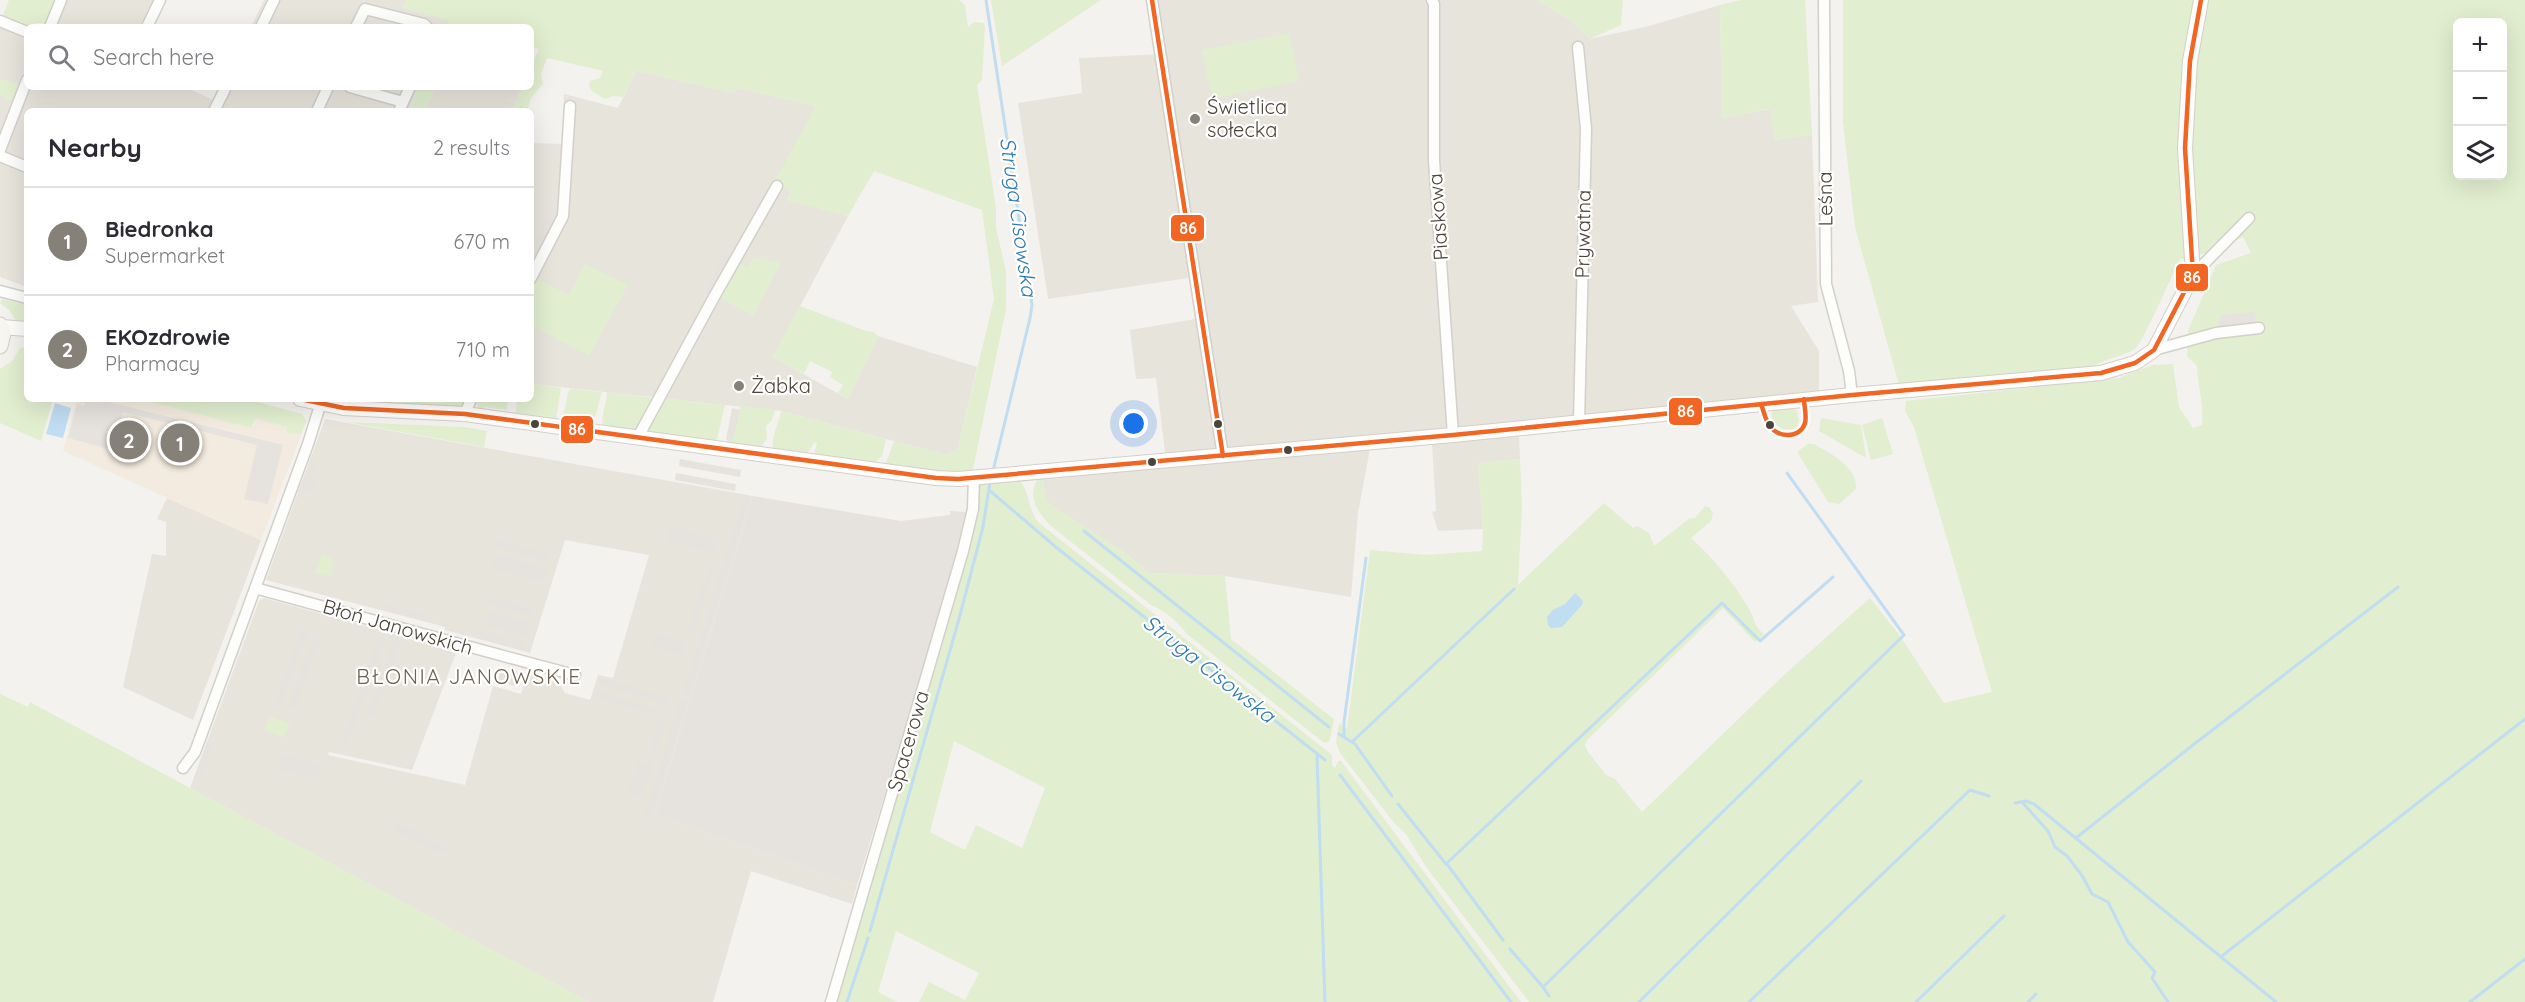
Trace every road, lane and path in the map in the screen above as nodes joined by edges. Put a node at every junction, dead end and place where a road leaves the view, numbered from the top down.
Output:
1 (61, 0) edge
2 (160, 0) edge
3 (274, 0) edge
4 (1152, 0) edge
5 (1432, 0) edge
6 (1824, 0) edge
7 (2200, 0) edge
8 (0, 21) edge
9 (51, 24) edge
10 (148, 24) edge
11 (262, 24) edge
12 (357, 24) edge
13 (424, 24) edge
14 (24, 31) edge
15 (1578, 47) dead end
16 (24, 88) edge
17 (224, 90) edge
18 (327, 90) edge
19 (358, 90) edge
20 (409, 90) edge
21 (401, 106) edge
22 (570, 106) dead end
23 (216, 108) edge
24 (318, 108) edge
25 (0, 150) edge
26 (0, 156) edge
27 (24, 166) edge
28 (777, 186) dead end
29 (2249, 218) dead end
30 (534, 272) edge
31 (2193, 275) junction
32 (0, 291) edge
33 (24, 297) edge
34 (2259, 328) dead end
35 (24, 330) edge
36 (24, 334) edge
37 (1, 335) edge
38 (2154, 350) junction
39 (1852, 394) junction
40 (322, 402) edge
41 (327, 402) edge
42 (470, 402) edge
43 (465, 414) junction
44 (1579, 422) junction
45 (1453, 435) junction
46 (638, 437) junction
47 (1222, 456) junction
48 (974, 477) junction
49 (255, 588) junction
50 (576, 675) dead end
51 (183, 768) dead end
52 (831, 1002) edge

1 - 9 street
2 - 10 street
3 - 11 street
4 - 47 street
5 - 45 street, Piaskowa
6 - 39 street, Leśna
7 - 31 street
8 - 14 street
12 - 13 street
15 - 44 street, Prywatna
16 - 25 street
17 - 23 street
18 - 24 street
19 - 21 street
20 - 21 street
22 - 30 street
26 - 27 street
28 - 46 street
29 - 31 street
31 - 38 street
32 - 33 street
34 - 38 street
35 - 37 street
36 - 37 street
38 - 39 street
39 - 44 street
40 - 49 street
41 - 43 street
42 - 43 street
43 - 46 street
44 - 45 street
45 - 47 street
46 - 48 street
47 - 48 street
48 - 52 street, Spacerowa
49 - 50 street, Błoń Janowskich
49 - 51 street

